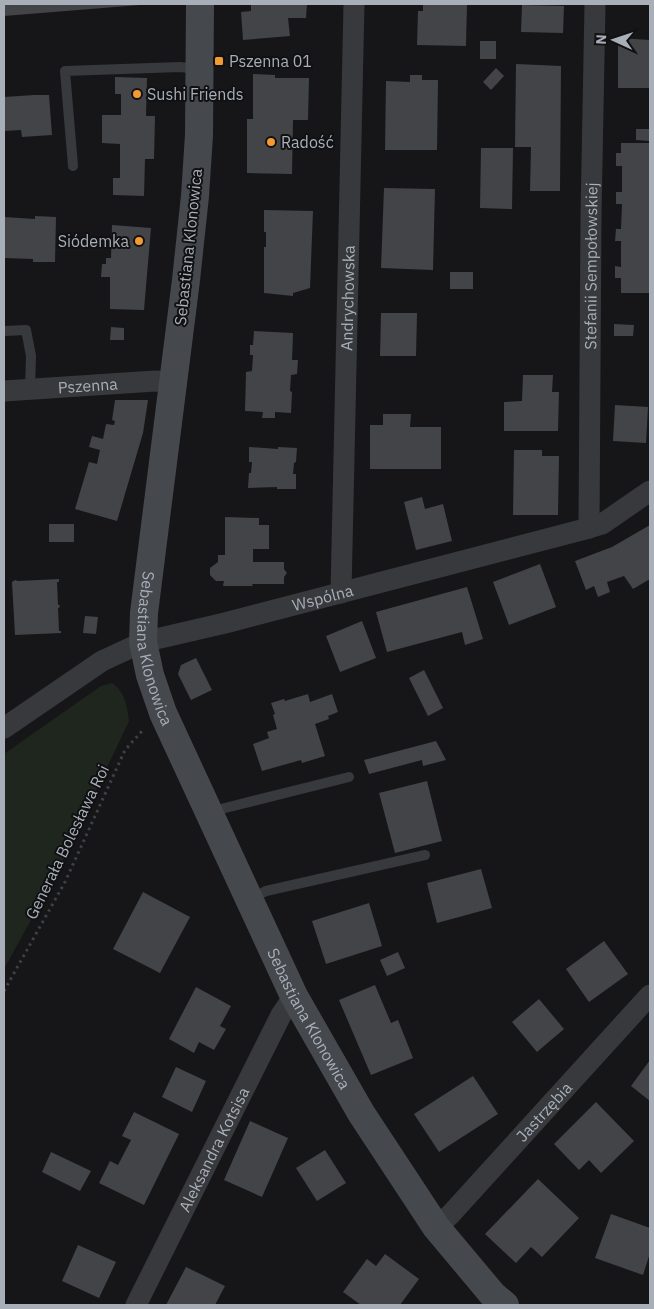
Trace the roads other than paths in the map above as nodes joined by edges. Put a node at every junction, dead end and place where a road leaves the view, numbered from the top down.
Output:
1 (200, 4) edge
2 (354, 4) edge
3 (596, 4) edge
4 (199, 69) junction
5 (73, 166) dead end
6 (4, 331) edge
7 (173, 382) junction
8 (30, 390) junction
9 (4, 391) edge
10 (650, 491) edge
11 (589, 528) junction
12 (341, 593) junction
13 (143, 642) junction
14 (4, 728) edge
15 (348, 777) dead end
16 (209, 812) junction
17 (425, 856) dead end
18 (250, 899) junction
19 (650, 995) edge
20 (294, 996) junction
21 (436, 1227) junction
22 (136, 1305) edge
23 (504, 1305) edge

1 - 4 street, Sebastiana Klonowica
2 - 12 street, Andrychowska
3 - 11 street, Stefanii Sempołowskiej
4 - 5 lane
4 - 7 street, Sebastiana Klonowica
6 - 8 lane
7 - 8 street, Pszenna
7 - 13 street, Sebastiana Klonowica
8 - 9 street, Pszenna
10 - 11 street, Wspólna
11 - 12 street, Wspólna
12 - 13 street, Wspólna
13 - 14 street, Wspólna
13 - 16 street, Sebastiana Klonowica
15 - 16 lane
16 - 18 street, Sebastiana Klonowica
17 - 18 lane
18 - 20 street, Sebastiana Klonowica
19 - 21 street, Jastrzębia
20 - 21 street, Sebastiana Klonowica
20 - 22 street, Aleksandra Kotsisa
21 - 23 street, Sebastiana Klonowica

